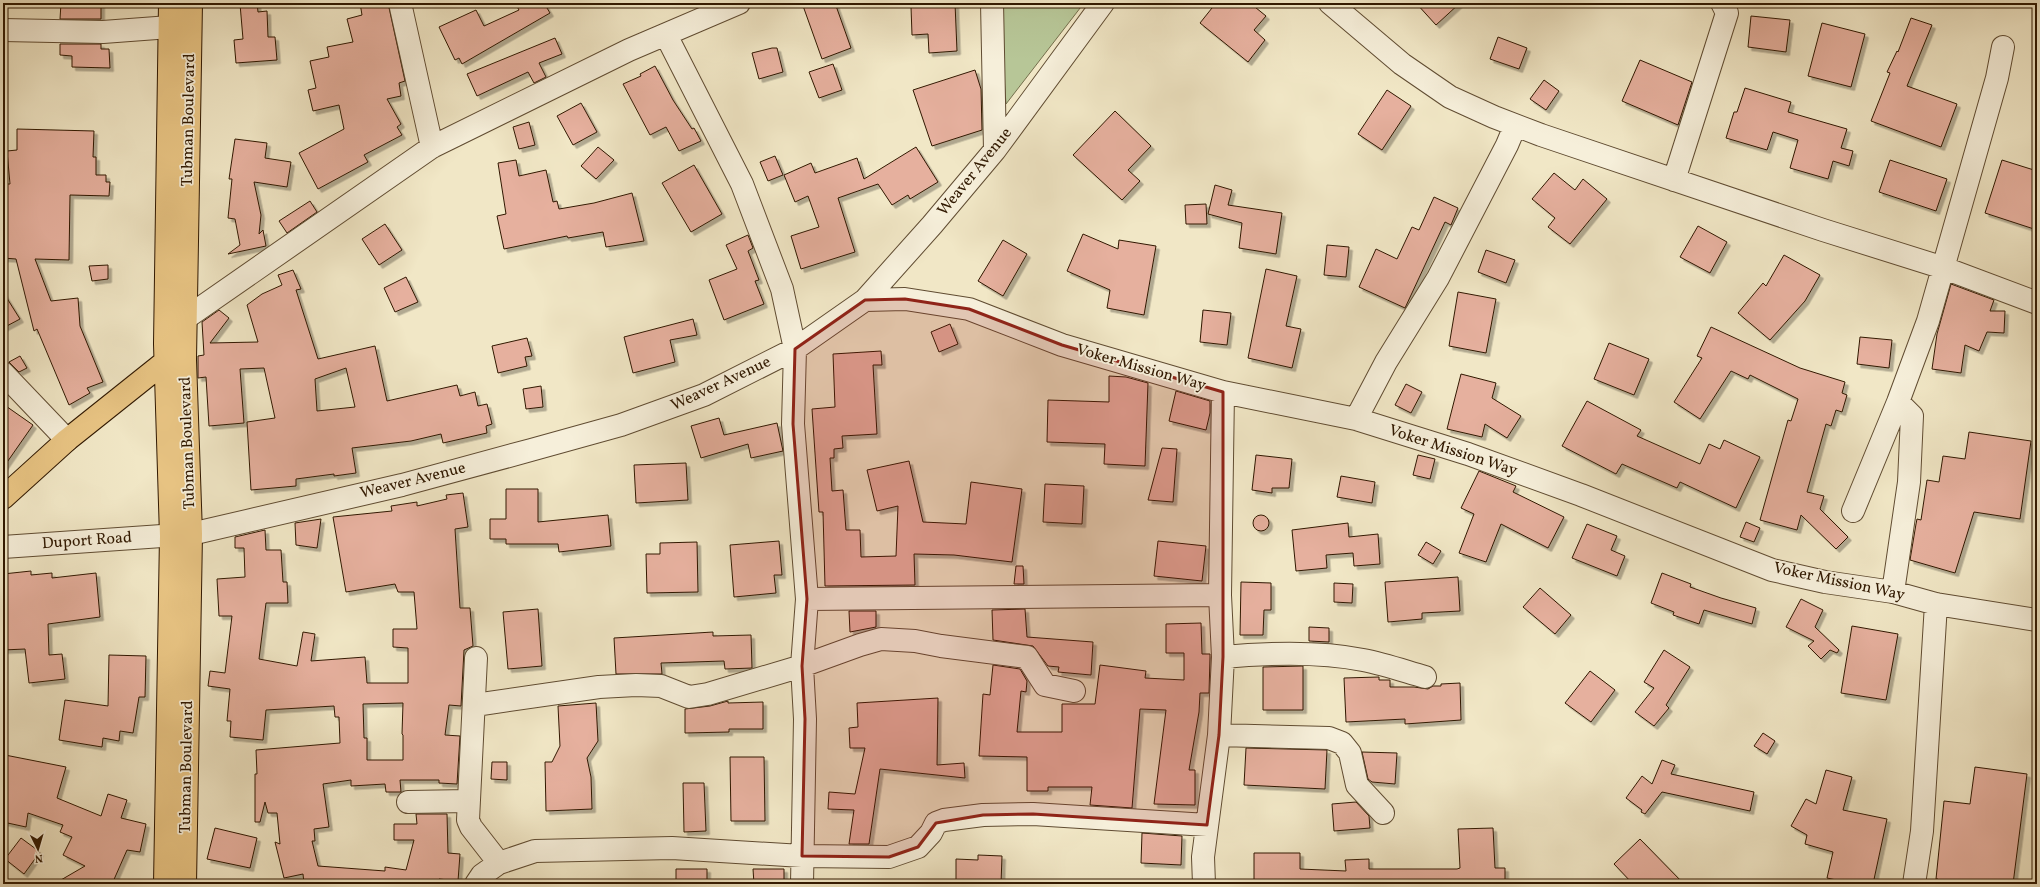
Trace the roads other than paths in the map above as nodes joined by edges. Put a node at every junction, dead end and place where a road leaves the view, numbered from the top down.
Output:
1 (170, 3) edge
2 (191, 3) edge
3 (400, 3) edge
4 (992, 3) edge
5 (1103, 3) edge
6 (1330, 3) edge
7 (1722, 3) edge
8 (726, 6) edge
9 (170, 27) junction
10 (3, 30) edge
11 (666, 35) junction
12 (2003, 47) dead end
13 (1515, 126) junction
14 (432, 146) junction
15 (995, 150) junction
16 (1674, 180) junction
17 (1944, 268) junction
18 (865, 300) junction
19 (2037, 304) edge
20 (186, 318) junction
21 (795, 349) junction
22 (166, 361) junction
23 (3, 373) edge
24 (1223, 392) junction
25 (1898, 402) junction
26 (1356, 420) junction
27 (67, 440) junction
28 (3, 498) edge
29 (1853, 511) dead end
30 (181, 535) junction
31 (3, 547) edge
32 (1893, 592) junction
33 (1220, 595) junction
34 (807, 599) junction
35 (1936, 604) junction
36 (2037, 620) edge
37 (1223, 657) junction
38 (476, 658) dead end
39 (802, 666) junction
40 (1425, 677) dead end
41 (1074, 691) dead end
42 (475, 705) junction
43 (1219, 734) junction
44 (468, 801) junction
45 (408, 802) dead end
46 (1383, 813) dead end
47 (1207, 826) junction
48 (802, 856) junction
49 (499, 863) junction
50 (165, 884) edge
51 (185, 884) edge
52 (476, 884) edge
53 (802, 884) edge
54 (1204, 884) edge
55 (1914, 884) edge

1 - 9 highway, Tubman Boulevard
2 - 20 highway, Tubman Boulevard
3 - 14 street
4 - 15 street
5 - 15 street, Weaver Avenue
6 - 13 street
7 - 16 street
8 - 11 street
9 - 10 street
9 - 22 highway, Tubman Boulevard
11 - 14 street
11 - 21 street
12 - 17 street
13 - 16 street
13 - 26 street
14 - 20 street
15 - 18 street, Weaver Avenue
16 - 17 street
17 - 19 street
17 - 25 street
18 - 21 street, Weaver Avenue
18 - 24 street, Voker Mission Way
20 - 30 highway, Tubman Boulevard
21 - 30 street, Weaver Avenue
21 - 34 street
22 - 27 highway
22 - 30 highway, Tubman Boulevard
23 - 27 street
24 - 26 street, Voker Mission Way
24 - 33 street
25 - 29 street
25 - 32 street
26 - 32 street, Voker Mission Way
27 - 28 highway
30 - 31 street, Duport Road
30 - 50 highway, Tubman Boulevard
30 - 51 highway, Tubman Boulevard
32 - 35 street, Voker Mission Way
33 - 34 street
33 - 37 street
34 - 39 street
35 - 36 street, Voker Mission Way
35 - 55 street
37 - 40 street
37 - 43 street
38 - 42 street
39 - 41 street
39 - 42 street
39 - 48 street
42 - 44 street
43 - 46 street
43 - 47 street
44 - 45 street
44 - 49 street
47 - 48 street
47 - 54 street
48 - 49 street
48 - 53 street
49 - 52 street

